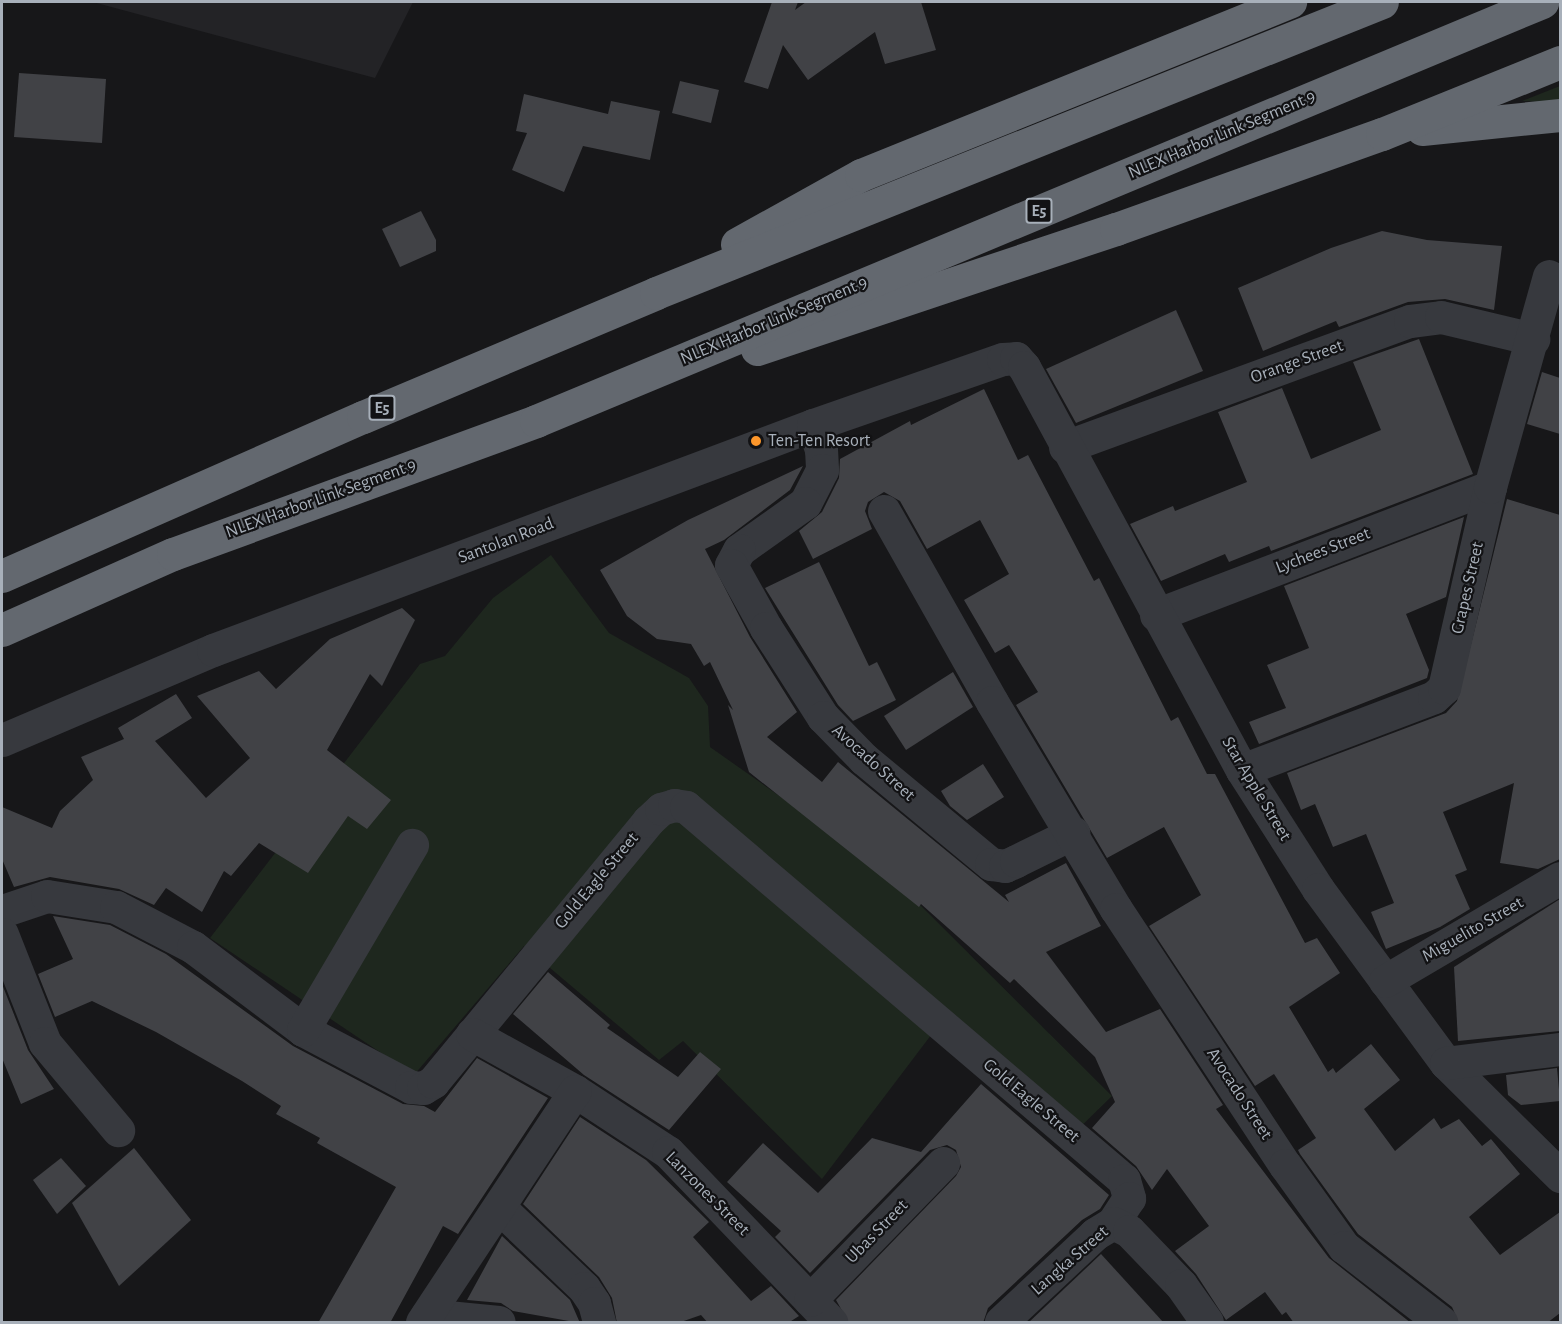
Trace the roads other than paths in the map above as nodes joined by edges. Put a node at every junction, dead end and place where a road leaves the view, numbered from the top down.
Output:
1 (1290, 2) edge
2 (1382, 2) edge
3 (1542, 2) edge
4 (1560, 62) edge
5 (1560, 115) edge
6 (1382, 134) junction
7 (1550, 276) dead end
8 (656, 293) junction
9 (1533, 339) junction
10 (1016, 358) joint
11 (536, 421) junction
12 (813, 425) junction
13 (1065, 447) junction
14 (1490, 487) junction
15 (884, 511) dead end
16 (2, 576) edge
17 (1156, 615) junction
18 (2, 630) edge
19 (2, 740) edge
20 (1242, 770) junction
21 (1073, 833) junction
22 (412, 845) dead end
23 (1560, 878) edge
24 (2, 910) edge
25 (2, 934) edge
26 (1385, 981) junction
27 (303, 1030) junction
28 (472, 1034) junction
29 (1560, 1049) edge
30 (1446, 1063) junction
31 (575, 1091) junction
32 (118, 1130) dead end
33 (944, 1163) dead end
34 (1560, 1176) edge
35 (499, 1207) junction
36 (1113, 1223) junction
37 (821, 1311) edge
38 (424, 1319) edge
39 (499, 1323) edge
40 (599, 1323) edge
41 (1001, 1323) edge
42 (1207, 1323) edge
43 (1441, 1323) edge

1 - 8 highway
2 - 8 highway, E5
3 - 11 highway, NLEX Harbor Link Segment 9 / E5
4 - 6 highway
5 - 6 highway
6 - 11 highway
7 - 9 street, Grapes Street
8 - 16 highway, E5
9 - 13 street, Orange Street
9 - 14 street, Grapes Street
10 - 12 street, Santolan Road
10 - 13 street, Star Apple Street
11 - 18 highway, NLEX Harbor Link Segment 9 / E5
12 - 19 street, Santolan Road
12 - 21 street, Avocado Street
13 - 17 street, Star Apple Street
14 - 17 street, Lychees Street
14 - 20 street, Grapes Street
15 - 21 street, Avocado Street
17 - 20 street, Star Apple Street
20 - 26 street, Star Apple Street
21 - 43 street, Avocado Street
22 - 27 street
23 - 26 street, Miguelito Street
24 - 27 street, Gold Eagle Street
25 - 32 street
26 - 30 street, Star Apple Street
27 - 28 street, Gold Eagle Street
28 - 31 street, Lanzones Street
28 - 36 street, Gold Eagle Street
29 - 30 street
30 - 34 street, Star Apple Street
31 - 35 street
31 - 37 street, Lanzones Street
33 - 37 street, Ubas Street
35 - 38 street
35 - 40 street
36 - 41 street, Langka Street
36 - 42 street
38 - 39 street

